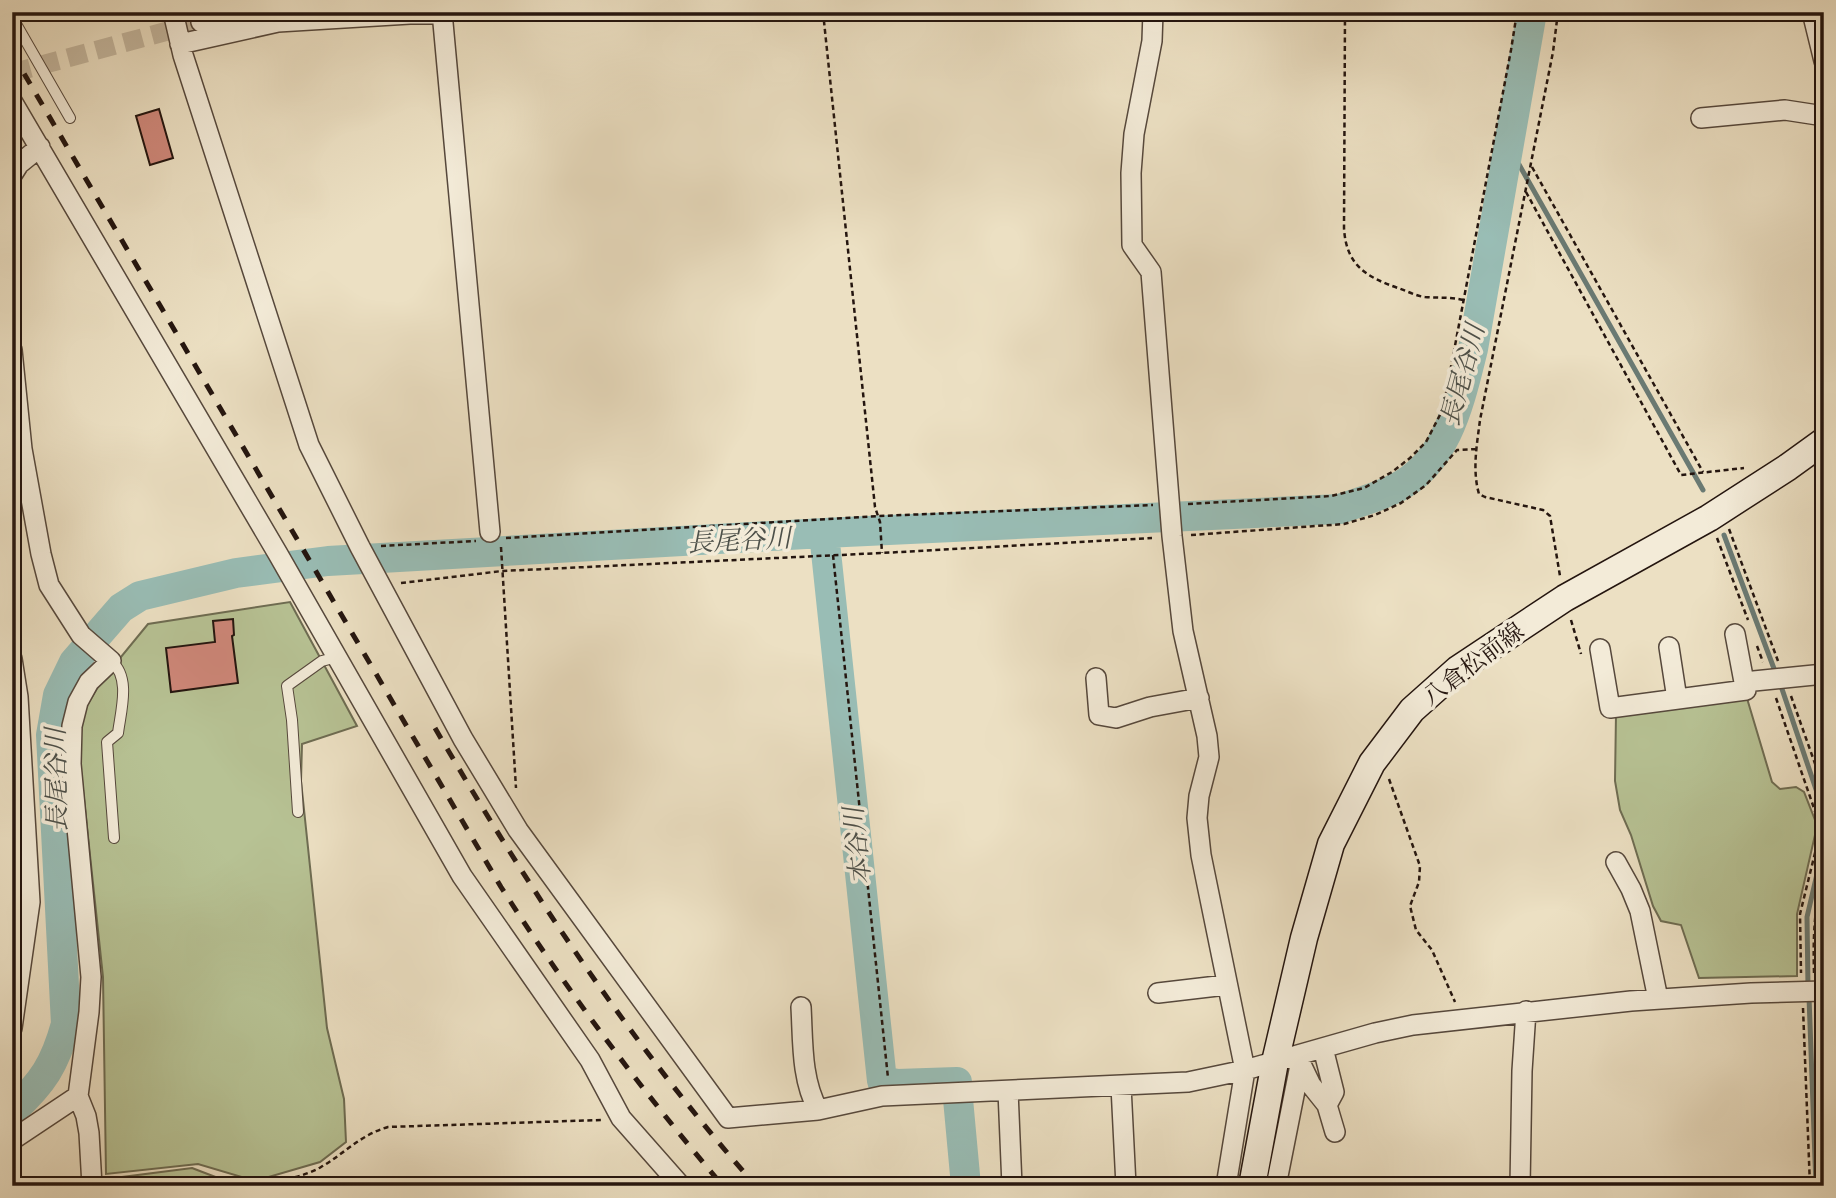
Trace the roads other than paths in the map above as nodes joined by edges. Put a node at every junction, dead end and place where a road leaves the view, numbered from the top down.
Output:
1 (173, 12) edge
2 (250, 12) edge
3 (1153, 12) edge
4 (1812, 12) edge
5 (442, 13) edge
6 (12, 17) edge
7 (201, 22) tunnel mouth
8 (180, 44) junction
9 (1824, 61) edge
10 (12, 102) edge
11 (1824, 116) edge
12 (70, 118) dead end
13 (1701, 118) dead end
14 (40, 147) junction
15 (12, 175) edge
16 (12, 350) edge
17 (1824, 441) edge
18 (493, 538) road end
19 (1743, 631) road end
20 (1669, 648) dead end
21 (1600, 649) dead end
22 (337, 657) junction
23 (12, 659) edge
24 (108, 659) junction
25 (1824, 674) edge
26 (1096, 678) dead end
27 (1744, 682) junction
28 (1199, 698) junction
29 (1677, 699) junction
30 (298, 812) dead end
31 (114, 838) dead end
32 (20, 860) edge
33 (1616, 862) dead end
34 (1226, 985) junction
35 (1811, 991) edge
36 (1158, 993) dead end
37 (1658, 999) junction
38 (801, 1007) dead end
39 (1526, 1011) junction
40 (12, 1028) edge
41 (1323, 1048) junction
42 (1292, 1060) junction
43 (1245, 1070) junction
44 (1121, 1086) junction
45 (1009, 1091) junction
46 (78, 1096) junction
47 (1327, 1105) junction
48 (818, 1110) junction
49 (1335, 1132) dead end
50 (12, 1140) edge
51 (92, 1186) edge
52 (681, 1186) edge
53 (1012, 1186) edge
54 (1126, 1186) edge
55 (1226, 1186) edge
56 (1252, 1186) edge
57 (1276, 1186) edge
58 (1520, 1186) edge

1 - 8 street
2 - 7 street
3 - 28 street
4 - 9 street
5 - 8 street
5 - 18 street
6 - 12 lane
8 - 48 street
10 - 14 street
11 - 13 street
14 - 15 street
14 - 22 street
16 - 24 street
17 - 42 main road, 八倉松前線
19 - 27 street
20 - 29 street
21 - 29 street
22 - 30 lane
22 - 52 street
23 - 32 street
24 - 31 lane
24 - 46 street
25 - 27 street
26 - 28 street
27 - 29 street
28 - 34 street
32 - 40 street
33 - 37 street
34 - 36 street
34 - 43 street
35 - 37 street
37 - 39 street
38 - 48 street
39 - 41 street
39 - 58 street
41 - 42 street
41 - 47 street
42 - 43 street
42 - 47 street
42 - 56 main road, 八倉松前線
42 - 57 street
43 - 44 street
43 - 55 street
44 - 45 street
44 - 54 street
45 - 48 street
45 - 53 street
46 - 50 street
46 - 51 street
47 - 49 street

